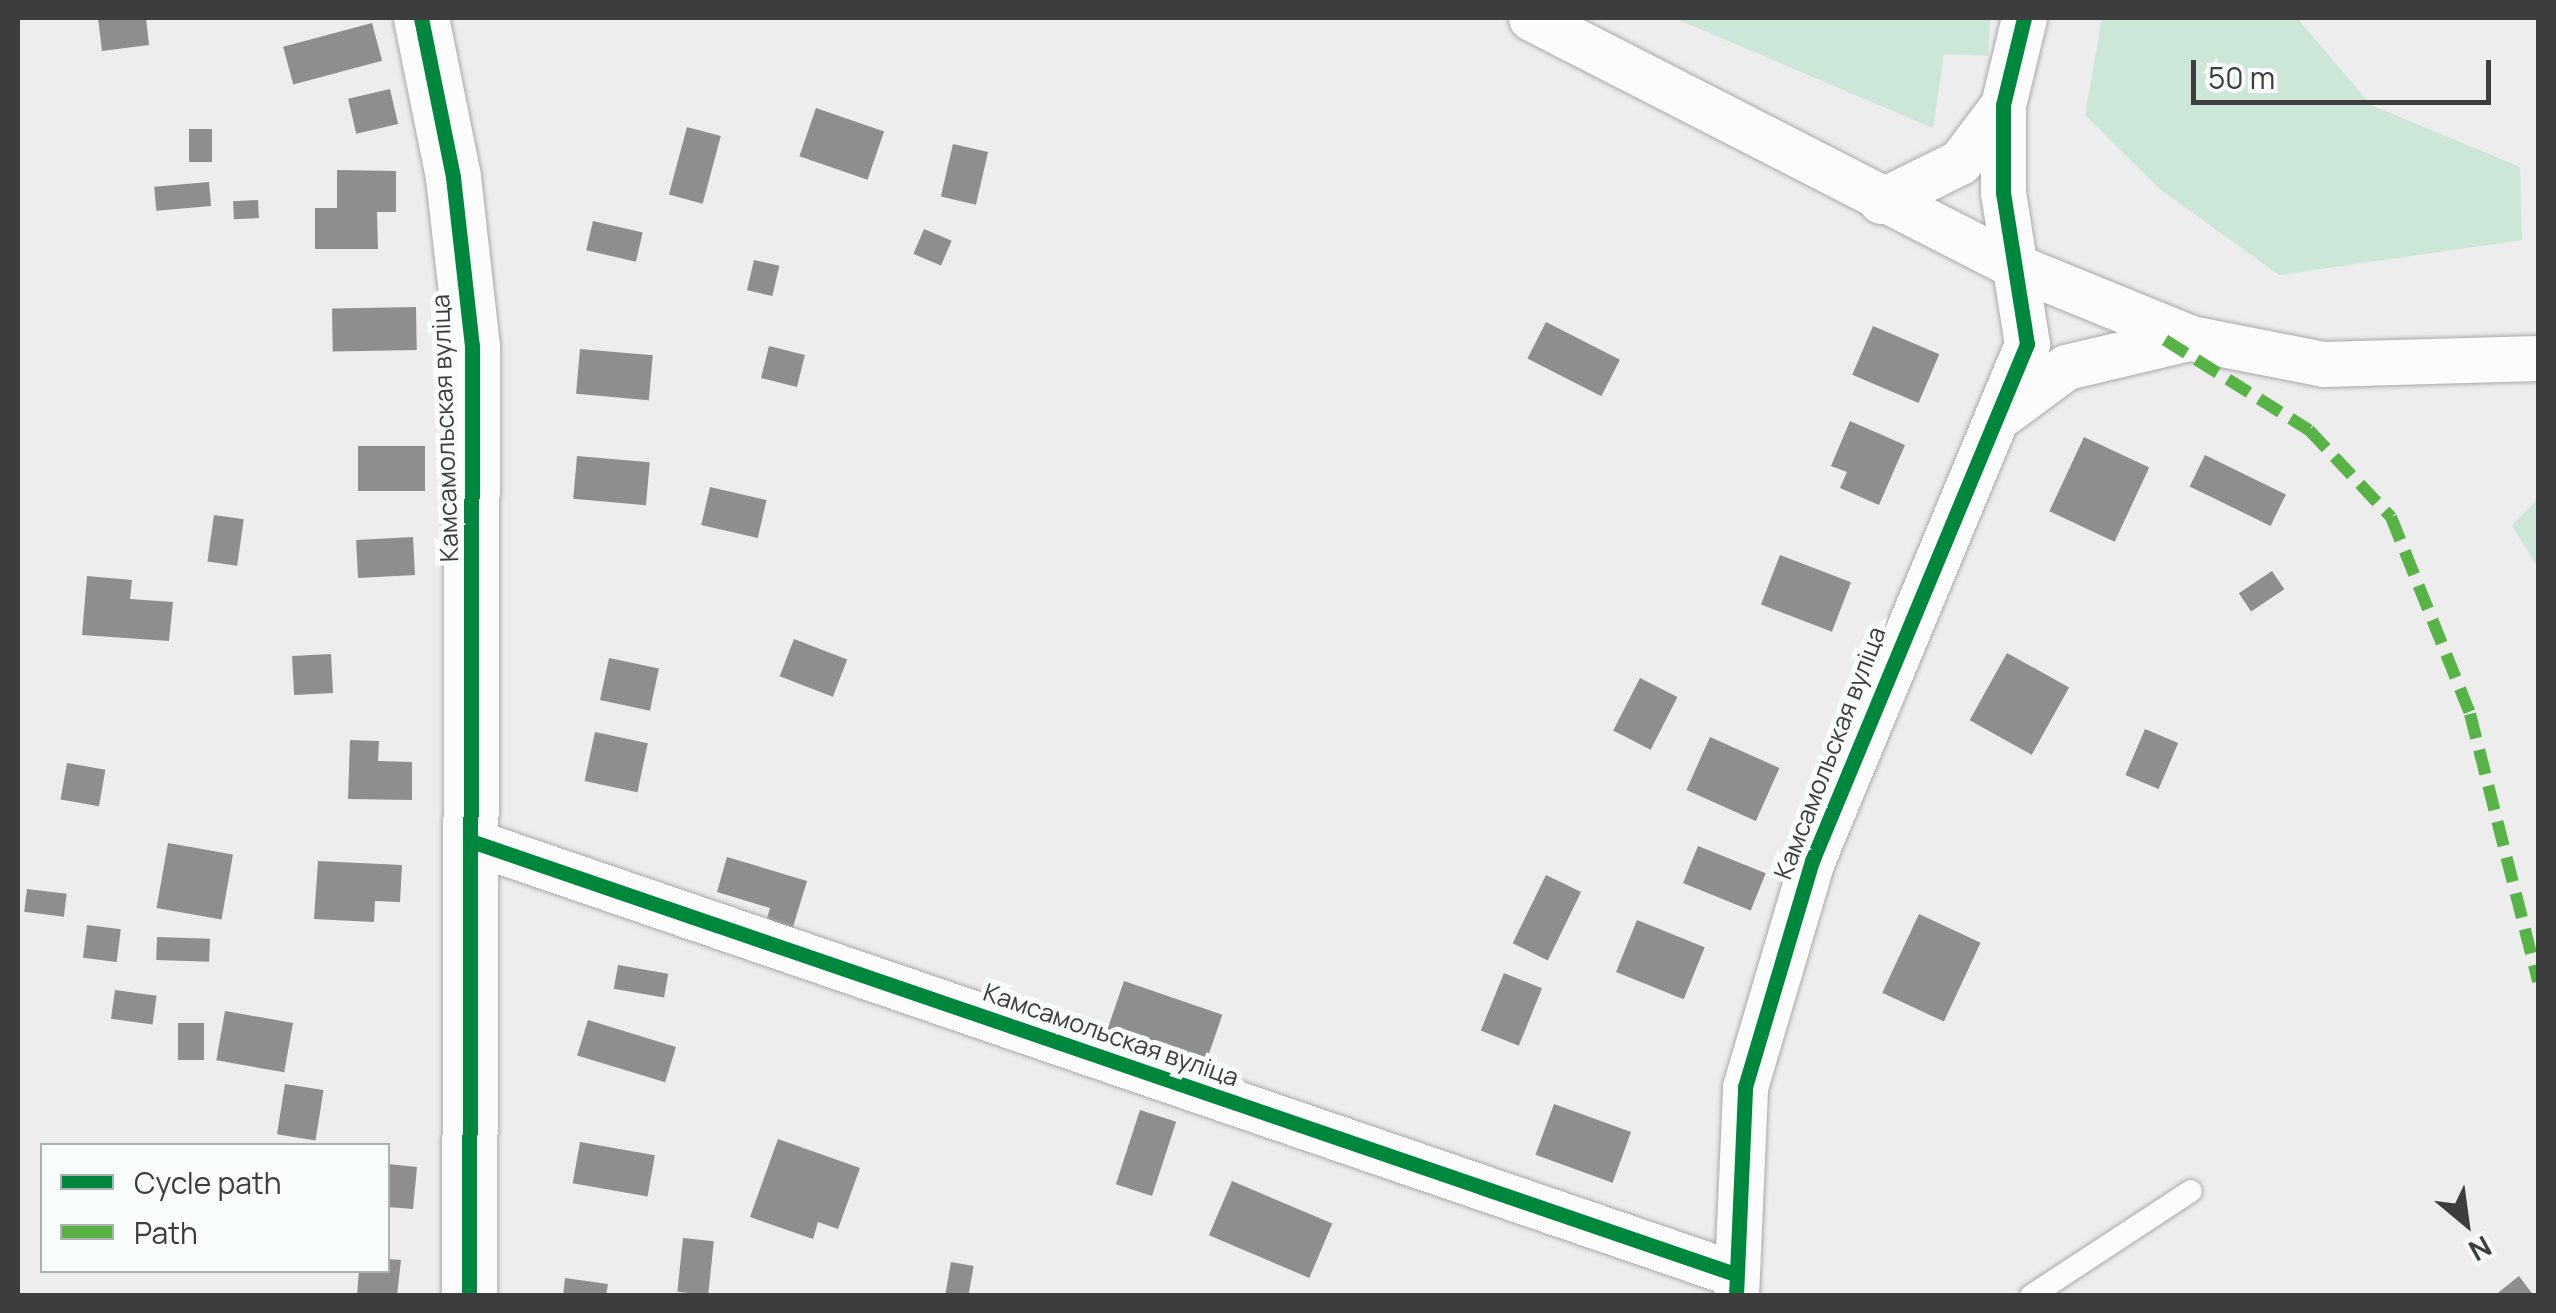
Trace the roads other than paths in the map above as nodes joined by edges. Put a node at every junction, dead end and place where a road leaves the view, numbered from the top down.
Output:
1 (421, 18) edge
2 (1530, 18) edge
3 (2024, 18) edge
4 (2004, 105) junction
5 (1881, 201) junction
6 (2017, 267) junction
7 (2191, 338) junction
8 (2538, 358) edge
9 (1996, 420) junction
10 (471, 842) junction
11 (2192, 1191) dead end
12 (1735, 1285) edge
13 (469, 1296) edge
14 (2031, 1296) edge

1 - 10 street, Камсамольская вуліца
2 - 5 street
3 - 4 street
4 - 5 street
4 - 6 street, Камсамольская вуліца
5 - 6 street
6 - 7 street
6 - 9 street, Камсамольская вуліца
7 - 8 street
7 - 9 street
9 - 12 street, Камсамольская вуліца
10 - 12 street, Камсамольская вуліца
10 - 13 street, Камсамольская вуліца
11 - 14 lane

